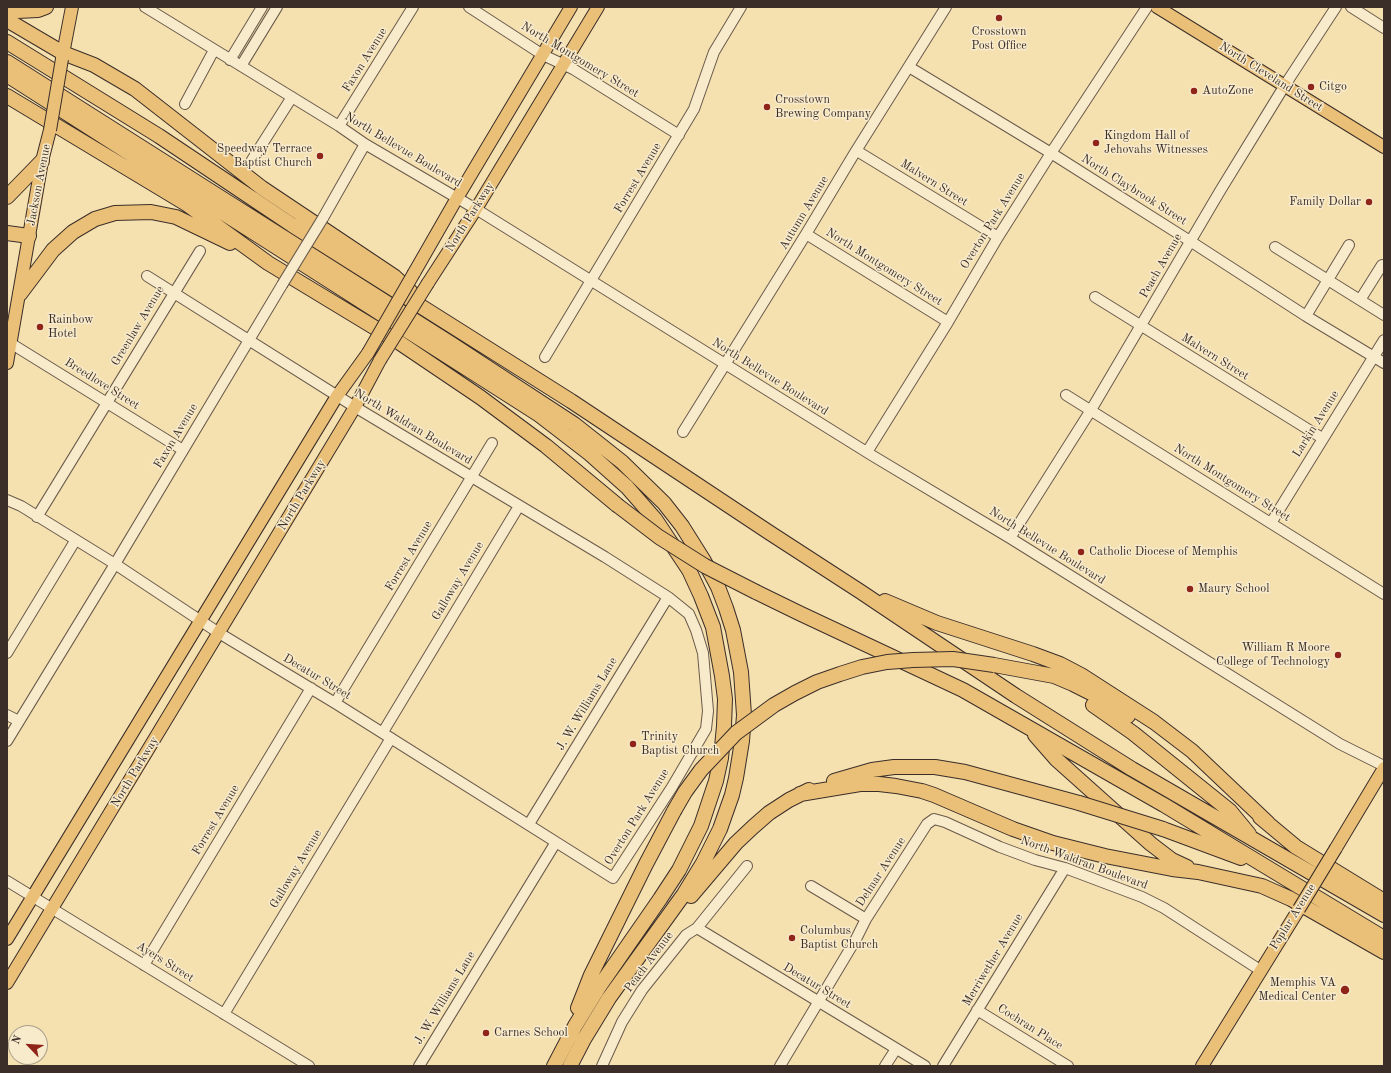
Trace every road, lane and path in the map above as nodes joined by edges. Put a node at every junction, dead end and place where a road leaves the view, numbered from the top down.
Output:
1 (46, 7) edge
2 (145, 7) edge
3 (262, 7) edge
4 (277, 7) edge
5 (413, 7) edge
6 (469, 7) edge
7 (571, 7) edge
8 (598, 7) edge
9 (741, 7) edge
10 (946, 7) edge
11 (1147, 7) edge
12 (1157, 7) edge
13 (1336, 7) edge
14 (1351, 7) edge
15 (7, 9) edge
16 (73, 9) edge
17 (7, 20) edge
18 (1384, 28) edge
19 (7, 42) edge
20 (214, 50) junction
21 (543, 55) junction
22 (63, 56) junction
23 (230, 60) junction
24 (7, 62) edge
25 (563, 64) junction
26 (241, 66) junction
27 (909, 67) junction
28 (7, 75) edge
29 (1285, 85) junction
30 (7, 96) edge
31 (292, 97) junction
32 (7, 103) edge
33 (185, 104) dead end
34 (29, 110) junction
35 (339, 126) junction
36 (679, 135) junction
37 (365, 144) junction
38 (1384, 147) edge
39 (857, 151) junction
40 (1051, 153) junction
41 (252, 160) dead end
42 (42, 161) junction
43 (7, 197) edge
44 (457, 198) junction
45 (476, 209) junction
46 (7, 233) edge
47 (806, 234) junction
48 (29, 236) junction
49 (998, 237) junction
50 (1190, 241) junction
51 (1349, 245) dead end
52 (1275, 247) dead end
53 (200, 251) dead end
54 (268, 263) junction
55 (1382, 265) dead end
56 (147, 276) dead end
57 (1328, 280) junction
58 (591, 281) junction
59 (174, 292) junction
60 (20, 294) junction
61 (1095, 298) dead end
62 (1360, 300) junction
63 (434, 314) junction
64 (1384, 315) edge
65 (1306, 316) junction
66 (948, 322) junction
67 (1141, 326) junction
68 (1384, 340) edge
69 (249, 341) junction
70 (9, 342) edge
71 (1374, 356) junction
72 (545, 358) dead end
73 (7, 362) edge
74 (1384, 362) edge
75 (725, 364) junction
76 (1066, 395) dead end
77 (337, 396) junction
78 (108, 402) junction
79 (355, 408) junction
80 (1091, 410) junction
81 (683, 432) dead end
82 (1322, 438) junction
83 (492, 443) dead end
84 (184, 450) junction
85 (867, 452) junction
86 (471, 478) junction
87 (7, 500) edge
88 (519, 506) junction
89 (37, 517) junction
90 (1271, 523) junction
91 (1010, 538) junction
92 (75, 541) junction
93 (115, 564) junction
94 (861, 592) junction
95 (1384, 594) edge
96 (668, 597) junction
97 (200, 621) junction
98 (218, 633) junction
99 (7, 653) edge
100 (1052, 679) junction
101 (311, 688) junction
102 (335, 703) junction
103 (7, 714) edge
104 (19, 721) junction
105 (1026, 725) junction
106 (387, 735) junction
107 (7, 741) edge
108 (1384, 767) edge
109 (800, 794) junction
110 (934, 819) joint
111 (1268, 823) junction
112 (529, 824) junction
113 (1254, 841) junction
114 (556, 842) junction
115 (1264, 865) junction
116 (747, 866) dead end
117 (1065, 868) junction
118 (1198, 872) junction
119 (613, 878) joint
120 (7, 880) edge
121 (811, 886) dead end
122 (33, 896) junction
123 (1384, 901) edge
124 (52, 909) junction
125 (1384, 915) edge
126 (866, 919) junction
127 (697, 928) junction
128 (1384, 938) edge
129 (7, 939) edge
130 (1384, 952) edge
131 (636, 960) junction
132 (144, 965) junction
133 (1260, 970) junction
134 (7, 982) edge
135 (819, 1003) junction
136 (978, 1010) junction
137 (224, 1014) junction
138 (563, 1048) junction
139 (896, 1049) junction
140 (309, 1066) edge
141 (419, 1066) edge
142 (554, 1066) edge
143 (570, 1066) edge
144 (602, 1066) edge
145 (780, 1066) edge
146 (885, 1066) edge
147 (924, 1066) edge
148 (943, 1066) edge
149 (1068, 1066) edge
150 (1202, 1066) edge

1 - 15 highway
2 - 20 street, North Bellevue Boulevard
3 - 23 street
4 - 26 street
5 - 35 street, Faxon Avenue
6 - 21 street, North Montgomery Street
7 - 21 main road, North Parkway
8 - 25 main road, North Parkway
9 - 36 street, Forrest Avenue
10 - 27 street, Autumn Avenue
11 - 40 street, Overton Park Avenue
12 - 29 main road, North Cleveland Street
13 - 29 street, Peach Avenue
14 - 18 street
16 - 22 main road, Jackson Avenue
17 - 22 highway
19 - 63 highway
20 - 23 street, North Bellevue Boulevard
20 - 33 street
21 - 25 street, North Montgomery Street
21 - 44 main road, North Parkway
22 - 42 main road, Jackson Avenue, bridge
22 - 63 highway
23 - 26 street, North Bellevue Boulevard
24 - 131 highway
25 - 36 street, North Montgomery Street
25 - 45 main road, North Parkway
26 - 31 street, North Bellevue Boulevard
27 - 39 street, Autumn Avenue
27 - 40 street, North Claybrook Street
28 - 138 highway
29 - 38 main road, North Cleveland Street
29 - 50 street, Peach Avenue
30 - 34 highway
31 - 35 street, North Bellevue Boulevard
31 - 41 street
32 - 34 highway
34 - 54 highway
35 - 37 street, North Bellevue Boulevard
36 - 58 street, Forrest Avenue
37 - 44 street, North Bellevue Boulevard
37 - 69 street, Faxon Avenue, bridge
39 - 47 street, Autumn Avenue
39 - 49 street, Malvern Street
40 - 49 street, Overton Park Avenue
40 - 50 street, North Claybrook Street
42 - 43 highway
42 - 48 main road, Jackson Avenue
44 - 45 street, North Bellevue Boulevard
44 - 77 main road, North Parkway, bridge
45 - 58 street, North Bellevue Boulevard
45 - 79 main road, North Parkway, bridge
46 - 48 highway
47 - 66 street, North Montgomery Street
47 - 75 street, Autumn Avenue
48 - 60 main road, Jackson Avenue
49 - 66 street, Overton Park Avenue
50 - 65 street, North Claybrook Street
50 - 67 street, Peach Avenue
51 - 57 street
52 - 57 street
53 - 59 street, Greenlaw Avenue
54 - 60 highway
54 - 105 highway, bridge
55 - 62 street
56 - 59 street, North Waldran Boulevard
57 - 62 street
57 - 65 street
58 - 72 street, Forrest Avenue
58 - 75 street, North Bellevue Boulevard
59 - 69 street, North Waldran Boulevard
59 - 78 street, Greenlaw Avenue
60 - 70 main road, Jackson Avenue
61 - 67 street, Malvern Street
62 - 64 street
63 - 94 highway
65 - 71 street, North Claybrook Street
66 - 85 street, Overton Park Avenue
67 - 80 street, Peach Avenue
67 - 82 street, Malvern Street
68 - 71 street, Larkin Avenue
69 - 77 street, North Waldran Boulevard
69 - 84 street, Faxon Avenue
70 - 73 main road, Jackson Avenue
70 - 78 street, Breedlove Street
71 - 74 street, North Claybrook Street
71 - 82 street, Larkin Avenue
75 - 81 street, Autumn Avenue
75 - 85 street, North Bellevue Boulevard
76 - 80 street, North Montgomery Street
77 - 79 street, North Waldran Boulevard
77 - 97 main road, North Parkway
78 - 84 street, Breedlove Street
78 - 89 street, Greenlaw Avenue
79 - 86 street, North Waldran Boulevard
79 - 98 main road, North Parkway
80 - 90 street, North Montgomery Street
80 - 91 street, Peach Avenue
82 - 90 street, Larkin Avenue
83 - 86 street, Forrest Avenue
84 - 93 street, Faxon Avenue
85 - 91 street, North Bellevue Boulevard
86 - 88 street, North Waldran Boulevard
86 - 102 street, Forrest Avenue
87 - 89 street, Decatur Street
88 - 96 street, North Waldran Boulevard
88 - 106 street, Galloway Avenue
89 - 92 street, Decatur Street
90 - 95 street, North Montgomery Street
91 - 108 street, North Bellevue Boulevard
92 - 93 street, Decatur Street
92 - 99 street
93 - 97 street, Decatur Street
93 - 104 street, Faxon Avenue
94 - 111 highway
94 - 113 highway
96 - 112 street, J. W. Williams Lane
96 - 119 street, Overton Park Avenue
97 - 98 street, Decatur Street
97 - 122 main road, North Parkway
98 - 101 street, Decatur Street
98 - 124 main road, North Parkway
100 - 111 highway
100 - 113 highway
100 - 138 highway, bridge
101 - 102 street, Decatur Street
101 - 132 street, Forrest Avenue
102 - 106 street, Decatur Street
103 - 104 street
104 - 107 street, Faxon Avenue
105 - 115 highway
105 - 118 highway
106 - 112 street, Decatur Street
106 - 137 street, Galloway Avenue
108 - 133 main road, Poplar Avenue, bridge
109 - 115 highway, bridge
109 - 118 highway
109 - 131 highway
110 - 117 street, North Waldran Boulevard
110 - 126 street, Delmar Avenue
111 - 123 highway
112 - 114 street, Decatur Street
113 - 125 highway
114 - 119 street, Decatur Street
114 - 141 street, J. W. Williams Lane
115 - 128 highway
116 - 127 street, Peach Avenue
117 - 133 street, North Waldran Boulevard
117 - 136 street, Merriwether Avenue
118 - 130 highway
120 - 122 street, Ayers Street
121 - 126 street
122 - 124 street, Ayers Street
122 - 129 main road, North Parkway
124 - 132 street, Ayers Street
124 - 134 main road, North Parkway
126 - 135 street, Delmar Avenue
127 - 135 street, Decatur Street
127 - 144 street, Peach Avenue
131 - 143 highway
132 - 137 street, Ayers Street
133 - 150 main road, Poplar Avenue
135 - 139 street, Decatur Street
135 - 145 street, Delmar Avenue
136 - 148 street, Merriwether Avenue
136 - 149 street, Cochran Place
137 - 140 street, Ayers Street
138 - 142 highway
139 - 146 street
139 - 147 street, Decatur Street

